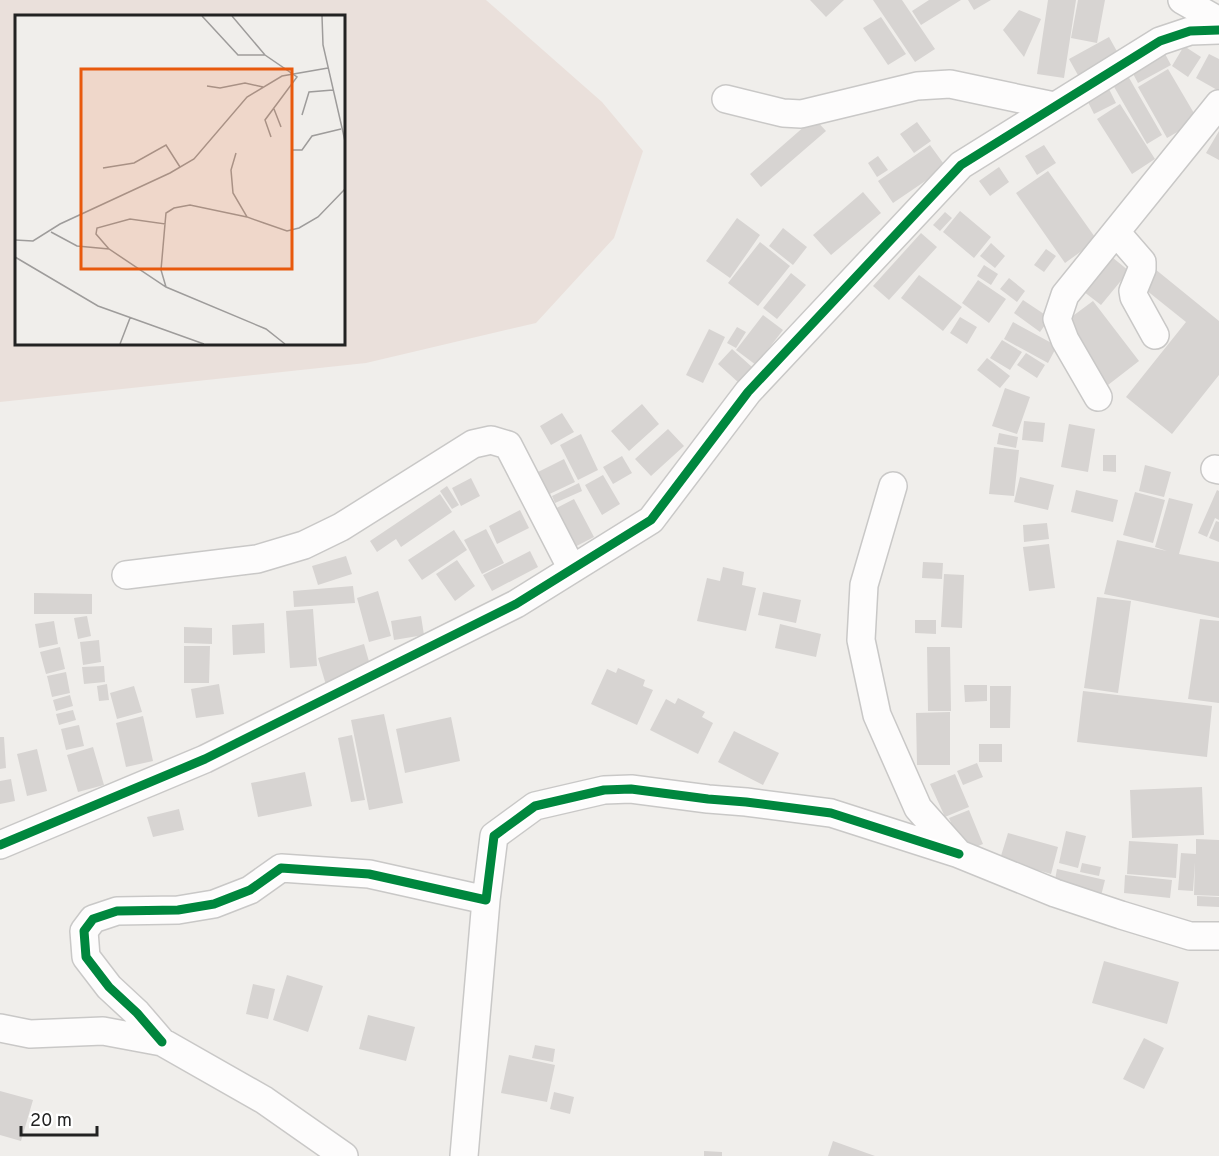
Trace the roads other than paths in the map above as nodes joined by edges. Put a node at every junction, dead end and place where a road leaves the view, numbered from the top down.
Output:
1 (1182, 0) edge
2 (1219, 21) edge
3 (1219, 30) edge
4 (726, 99) dead end
5 (1219, 104) edge
6 (1054, 106) junction
7 (1116, 232) junction
8 (1155, 335) dead end
9 (1098, 396) dead end
10 (893, 486) dead end
11 (572, 569) junction
12 (126, 575) dead end
13 (0, 844) edge
14 (959, 854) junction
15 (486, 900) junction
16 (1219, 936) edge
17 (0, 1028) edge
18 (162, 1042) junction
19 (344, 1156) edge
20 (464, 1156) edge

1 - 2 street
3 - 6 street
4 - 6 street
5 - 7 street
6 - 11 street
7 - 8 street
7 - 9 street
10 - 14 street
11 - 12 street
11 - 13 street
14 - 15 street
14 - 16 street
15 - 18 street
15 - 20 street
17 - 18 street
18 - 19 street

